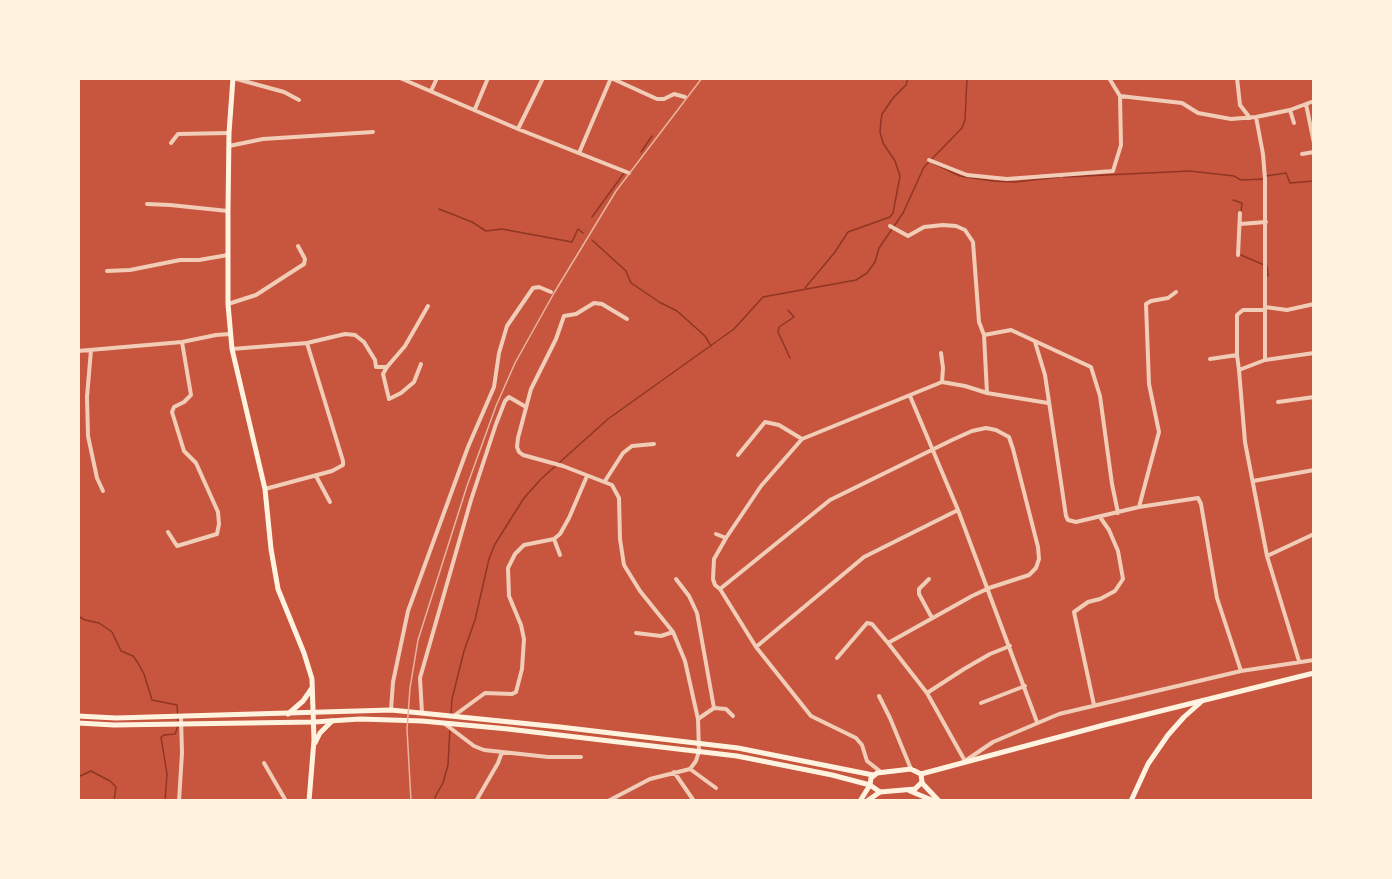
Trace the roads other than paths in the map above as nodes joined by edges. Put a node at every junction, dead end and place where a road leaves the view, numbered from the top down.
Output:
1 (233, 78) edge
2 (400, 78) edge
3 (437, 78) edge
4 (488, 78) edge
5 (543, 78) edge
6 (611, 78) edge
7 (1109, 78) edge
8 (1237, 78) edge
9 (431, 91) junction
10 (1120, 96) junction
11 (685, 97) dead end
12 (299, 100) dead end
13 (1314, 101) edge
14 (1306, 104) junction
15 (475, 109) junction
16 (1290, 110) junction
17 (1256, 117) junction
18 (1250, 118) junction
19 (1294, 123) dead end
20 (518, 129) junction
21 (372, 132) dead end
22 (229, 133) junction
23 (171, 143) dead end
24 (1314, 143) edge
25 (229, 146) junction
26 (1314, 152) edge
27 (579, 153) junction
28 (1302, 154) dead end
29 (929, 160) dead end
30 (629, 173) dead end
31 (147, 204) dead end
32 (228, 211) junction
33 (1240, 213) dead end
34 (1266, 222) junction
35 (1240, 224) junction
36 (890, 225) dead end
37 (298, 246) dead end
38 (229, 255) junction
39 (1238, 255) dead end
40 (107, 271) dead end
41 (551, 292) dead end
42 (1176, 292) dead end
43 (228, 304) junction
44 (1314, 304) edge
45 (428, 306) dead end
46 (1265, 308) junction
47 (627, 319) dead end
48 (231, 334) junction
49 (984, 335) junction
50 (182, 342) junction
51 (1035, 342) junction
52 (307, 343) junction
53 (232, 349) junction
54 (91, 350) junction
55 (78, 351) edge
56 (1314, 352) edge
57 (941, 353) dead end
58 (1237, 356) junction
59 (1209, 359) dead end
60 (1265, 360) junction
61 (421, 364) dead end
62 (387, 367) junction
63 (1239, 370) junction
64 (942, 382) junction
65 (987, 393) junction
66 (910, 396) junction
67 (1314, 397) edge
68 (1278, 402) dead end
69 (1048, 403) junction
70 (526, 407) junction
71 (802, 439) junction
72 (654, 444) dead end
73 (933, 449) junction
74 (738, 455) dead end
75 (1314, 470) edge
76 (316, 476) junction
77 (587, 476) junction
78 (605, 481) junction
79 (1253, 481) junction
80 (266, 489) junction
81 (103, 491) dead end
82 (330, 502) dead end
83 (1139, 507) junction
84 (958, 510) junction
85 (1118, 513) junction
86 (1100, 517) junction
87 (168, 532) dead end
88 (716, 534) dead end
89 (1314, 534) edge
90 (726, 538) junction
91 (554, 539) junction
92 (560, 555) dead end
93 (1267, 556) junction
94 (676, 579) dead end
95 (929, 579) dead end
96 (989, 588) junction
97 (720, 589) junction
98 (932, 618) junction
99 (673, 632) junction
100 (636, 633) dead end
101 (888, 643) junction
102 (1010, 646) junction
103 (756, 647) junction
104 (837, 658) dead end
105 (1314, 660) edge
106 (1299, 662) junction
107 (1241, 671) junction
108 (1314, 674) edge
109 (1025, 686) junction
110 (313, 687) junction
111 (927, 693) junction
112 (879, 696) dead end
113 (1201, 702) junction
114 (981, 703) dead end
115 (1094, 705) junction
116 (714, 708) junction
117 (391, 710) junction
118 (314, 713) junction
119 (422, 713) junction
120 (288, 714) junction
121 (243, 715) junction
122 (455, 715) junction
123 (78, 716) edge
124 (733, 716) dead end
125 (181, 717) junction
126 (698, 719) junction
127 (332, 721) junction
128 (243, 722) junction
129 (314, 722) junction
130 (1037, 722) junction
131 (78, 723) edge
132 (181, 724) junction
133 (445, 724) junction
134 (700, 743) junction
135 (699, 751) junction
136 (502, 752) junction
137 (313, 753) junction
138 (581, 757) dead end
139 (965, 761) junction
140 (264, 763) dead end
141 (690, 769) junction
142 (911, 769) junction
143 (675, 772) junction
144 (881, 772) junction
145 (921, 774) junction
146 (873, 775) junction
147 (922, 783) junction
148 (870, 785) junction
149 (716, 788) dead end
150 (910, 791) junction
151 (880, 792) junction
152 (926, 799) edge
153 (178, 801) edge
154 (286, 801) edge
155 (309, 801) edge
156 (476, 801) edge
157 (608, 801) edge
158 (694, 801) edge
159 (860, 801) edge
160 (867, 801) edge
161 (934, 801) edge
162 (939, 801) edge
163 (1131, 801) edge

1 - 12 street
1 - 22 main road
2 - 9 street
3 - 9 street
4 - 15 street
5 - 20 street
6 - 11 street
6 - 27 street
7 - 10 street
8 - 18 street
9 - 15 street
10 - 18 street
10 - 29 street
13 - 14 street
14 - 16 street
14 - 24 street
15 - 20 street
16 - 17 street
16 - 19 street
17 - 18 street
17 - 34 street
20 - 27 street
21 - 25 street
22 - 23 street
22 - 25 main road
25 - 32 main road
26 - 28 street
27 - 30 street
31 - 32 street
32 - 38 main road
33 - 35 street
34 - 35 street
34 - 46 street
35 - 39 street
36 - 49 street
37 - 43 street
38 - 40 street
38 - 43 main road
41 - 117 street
42 - 83 street
43 - 48 main road
44 - 46 street
45 - 62 street
46 - 58 street
46 - 60 street
47 - 70 street
48 - 50 street
48 - 53 main road
49 - 51 street
49 - 65 street
50 - 54 street
50 - 87 street
51 - 69 street
51 - 85 street
52 - 53 street
52 - 62 street
52 - 76 street
53 - 80 main road
54 - 55 street
54 - 81 street
56 - 60 street
57 - 64 street
58 - 59 street
58 - 63 street
60 - 63 street
61 - 62 street
63 - 79 street
64 - 65 street
64 - 66 street
65 - 69 street
66 - 71 street
66 - 73 street
67 - 68 street
69 - 86 street
70 - 77 street
70 - 119 street
71 - 74 street
71 - 90 street
72 - 78 street
73 - 84 street
73 - 96 street
73 - 97 street
75 - 79 street
76 - 80 street
76 - 82 street
77 - 78 street
77 - 91 street
78 - 99 street
79 - 93 street
80 - 110 main road
83 - 85 street
83 - 107 street
84 - 96 street
84 - 103 street
85 - 86 street
86 - 115 street
88 - 90 street
89 - 93 street
90 - 97 street
91 - 92 street
91 - 122 street
93 - 106 street
94 - 116 street
95 - 98 street
96 - 98 street
96 - 102 street
97 - 103 street
98 - 101 street
99 - 100 street
99 - 126 street
101 - 104 street
101 - 111 street
102 - 109 street
102 - 111 street
103 - 144 street
105 - 106 street
106 - 107 street
107 - 115 street
108 - 113 main road
109 - 114 street
109 - 130 street
110 - 118 main road
110 - 120 main road
111 - 139 street
112 - 142 street
113 - 139 main road
113 - 163 main road
115 - 130 street
116 - 124 street
116 - 126 street
117 - 118 main road
117 - 119 main road
118 - 120 main road
118 - 129 main road
119 - 122 main road
120 - 121 main road
121 - 125 main road
121 - 128 main road
122 - 134 main road
123 - 125 main road
125 - 132 street
126 - 134 street
127 - 129 main road
127 - 133 main road
127 - 137 main road
128 - 129 main road
128 - 132 main road
129 - 137 main road
130 - 139 street
131 - 132 main road
132 - 153 street
133 - 135 main road
133 - 136 street
134 - 135 street
134 - 146 main road
135 - 141 street
135 - 148 main road
136 - 138 street
136 - 156 street
137 - 155 main road
139 - 145 main road
140 - 154 street
141 - 143 street
141 - 149 street
142 - 144 main road
142 - 145 main road
143 - 157 street
143 - 158 street
144 - 146 main road
145 - 147 main road
146 - 148 main road
147 - 150 main road
147 - 162 main road
148 - 151 main road
148 - 159 main road
150 - 151 main road
150 - 152 main road
151 - 160 main road
152 - 161 main road

